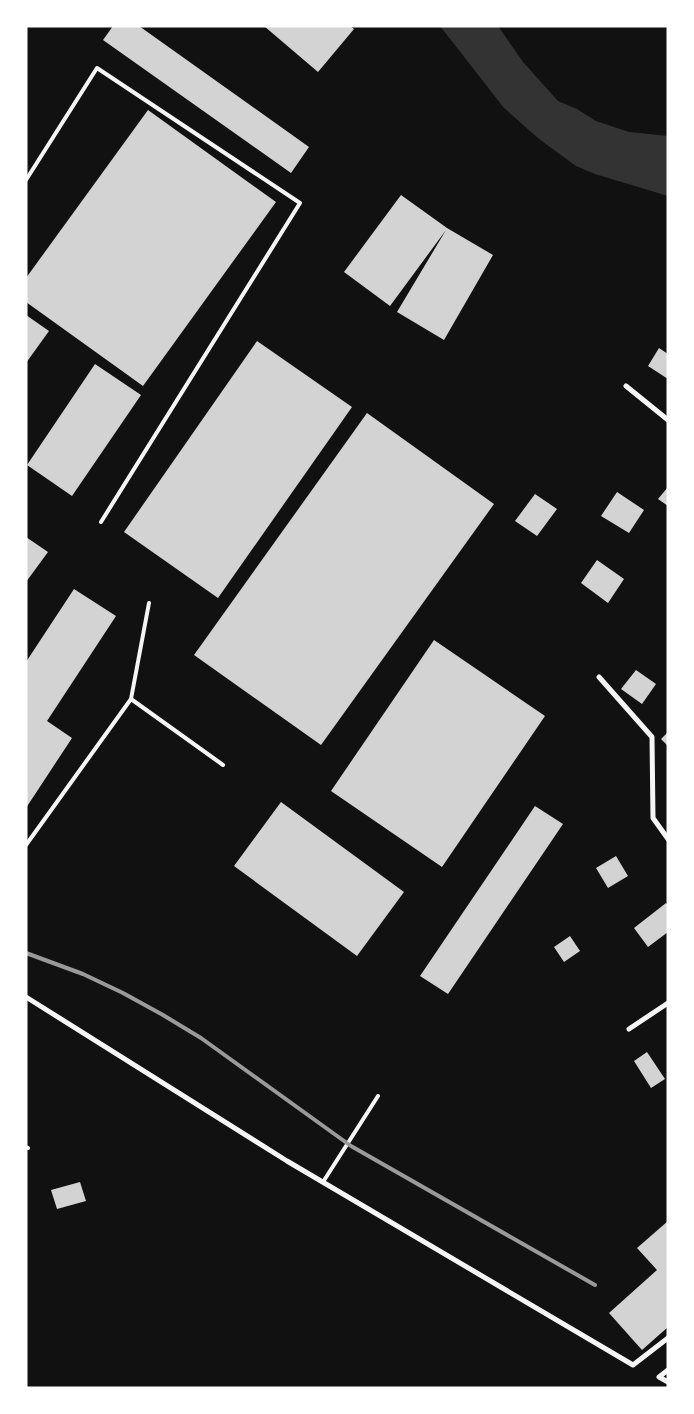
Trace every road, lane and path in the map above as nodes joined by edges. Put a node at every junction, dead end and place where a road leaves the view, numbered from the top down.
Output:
1 (26, 180) edge
2 (626, 386) dead end
3 (668, 420) edge
4 (101, 522) dead end
5 (149, 603) dead end
6 (599, 677) dead end
7 (131, 699) junction
8 (223, 765) dead end
9 (668, 839) edge
10 (26, 845) edge
11 (26, 997) edge
12 (668, 1003) edge
13 (629, 1029) dead end
14 (378, 1096) dead end
15 (323, 1182) junction
16 (668, 1338) edge
17 (668, 1370) edge
18 (668, 1382) edge

1 - 4 lane
2 - 3 street
5 - 7 lane
6 - 9 street
7 - 8 lane
7 - 10 lane
11 - 15 street
12 - 13 street
14 - 15 lane
15 - 16 street
17 - 18 street

